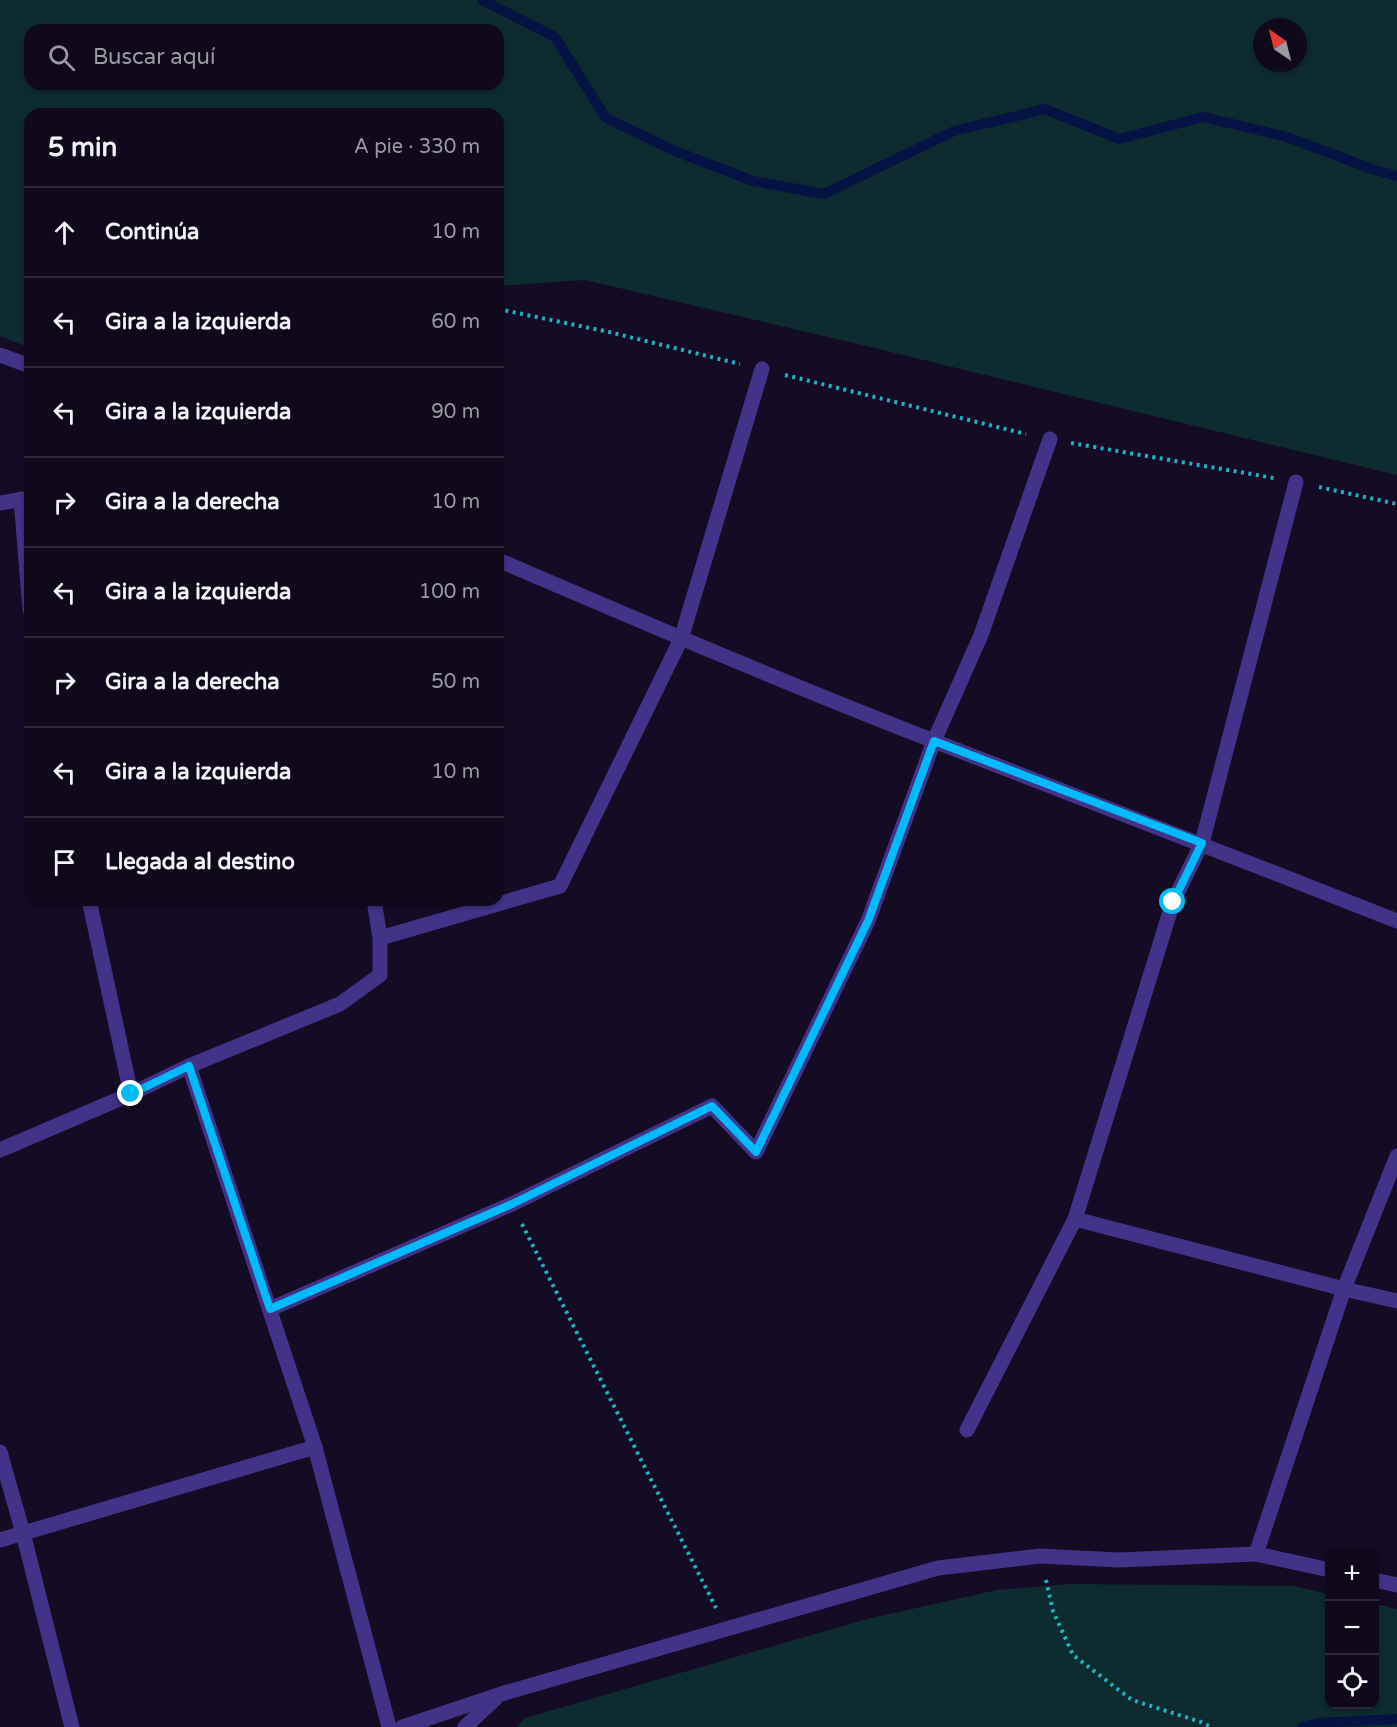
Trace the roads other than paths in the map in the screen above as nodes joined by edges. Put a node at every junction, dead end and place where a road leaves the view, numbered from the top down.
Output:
1 (0, 355) edge
2 (24, 364) edge
3 (762, 369) road end
4 (1050, 439) road end
5 (1296, 482) road end
6 (24, 498) edge
7 (0, 503) edge
8 (504, 563) edge
9 (681, 639) junction
10 (934, 741) junction
11 (1202, 843) junction
12 (504, 902) edge
13 (90, 906) edge
14 (375, 906) edge
15 (491, 906) edge
16 (1397, 921) edge
17 (380, 938) junction
18 (189, 1066) junction
19 (131, 1094) junction
20 (0, 1150) edge
21 (1397, 1156) edge
22 (1075, 1218) junction
23 (1344, 1289) junction
24 (1397, 1301) edge
25 (270, 1309) junction
26 (967, 1430) dead end
27 (315, 1447) junction
28 (0, 1452) edge
29 (23, 1533) junction
30 (0, 1540) edge
31 (1256, 1554) junction
32 (1325, 1569) edge
33 (1379, 1581) edge
34 (1397, 1585) edge
35 (501, 1694) junction
36 (72, 1727) edge
37 (388, 1727) edge
38 (402, 1727) edge
39 (465, 1727) edge

1 - 2 street
3 - 9 street
4 - 10 street
5 - 11 street
6 - 7 street
8 - 9 street
9 - 10 street
9 - 12 street
10 - 11 street
10 - 25 street
11 - 16 street
11 - 22 street
13 - 19 street
14 - 17 street
15 - 17 street
17 - 18 street
18 - 19 street
18 - 25 street
19 - 20 street
21 - 23 street
22 - 23 street
22 - 26 street
23 - 24 street
23 - 31 street
25 - 27 street
27 - 29 street
27 - 37 street
28 - 29 street
29 - 30 street
29 - 36 street
31 - 32 street
31 - 35 street
33 - 34 street
35 - 38 street
35 - 39 street

